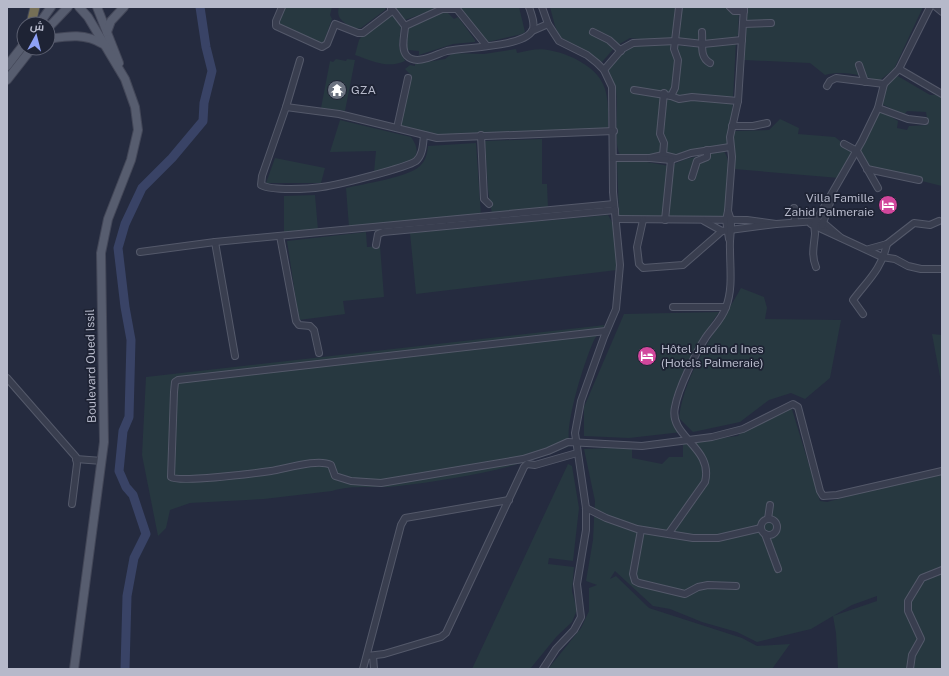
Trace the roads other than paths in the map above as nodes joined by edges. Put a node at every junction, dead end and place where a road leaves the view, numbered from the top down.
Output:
1 (50, 7) edge
2 (68, 7) edge
3 (80, 7) edge
4 (97, 7) edge
5 (124, 7) edge
6 (282, 7) edge
7 (529, 7) edge
8 (542, 7) edge
9 (679, 7) edge
10 (730, 7) edge
11 (930, 7) edge
12 (936, 7) edge
13 (391, 8) edge
14 (458, 8) edge
15 (744, 9) edge
16 (942, 12) edge
17 (44, 16) edge
18 (56, 20) edge
19 (771, 23) dead end
20 (548, 24) junction
21 (743, 24) junction
22 (405, 26) junction
23 (532, 31) junction
24 (106, 32) junction
25 (593, 32) dead end
26 (702, 32) dead end
27 (56, 38) edge
28 (742, 40) junction
29 (676, 41) junction
30 (703, 44) junction
31 (104, 45) junction
32 (486, 45) junction
33 (621, 51) junction
34 (16, 54) edge
35 (26, 56) edge
36 (300, 60) dead end
37 (710, 63) dead end
38 (859, 65) dead end
39 (7, 66) edge
40 (120, 69) junction
41 (899, 69) junction
42 (604, 70) junction
43 (408, 78) dead end
44 (7, 80) edge
45 (865, 82) junction
46 (884, 84) junction
47 (827, 86) dead end
48 (634, 90) dead end
49 (664, 93) junction
50 (942, 94) edge
51 (672, 96) junction
52 (738, 101) junction
53 (286, 107) junction
54 (878, 108) junction
55 (925, 121) dead end
56 (767, 123) dead end
57 (732, 126) junction
58 (397, 128) junction
59 (614, 131) junction
60 (424, 135) junction
61 (481, 136) junction
62 (844, 144) dead end
63 (730, 147) junction
64 (707, 150) junction
65 (856, 151) junction
66 (663, 155) junction
67 (613, 158) junction
68 (650, 158) junction
69 (673, 159) junction
70 (867, 170) junction
71 (692, 177) dead end
72 (919, 180) dead end
73 (878, 188) dead end
74 (489, 204) dead end
75 (614, 207) junction
76 (794, 208) dead end
77 (616, 219) junction
78 (643, 220) junction
79 (666, 220) junction
80 (729, 220) junction
81 (704, 221) junction
82 (939, 221) dead end
83 (795, 222) junction
84 (776, 224) junction
85 (816, 226) junction
86 (727, 230) junction
87 (280, 236) junction
88 (215, 242) junction
89 (887, 244) junction
90 (376, 245) dead end
91 (869, 250) junction
92 (140, 252) dead end
93 (882, 257) junction
94 (816, 267) dead end
95 (942, 269) edge
96 (673, 307) dead end
97 (726, 307) junction
98 (863, 314) dead end
99 (606, 332) junction
100 (319, 353) dead end
101 (234, 356) dead end
102 (7, 378) edge
103 (689, 440) junction
104 (576, 442) junction
105 (577, 453) junction
106 (76, 459) junction
107 (102, 461) junction
108 (942, 471) edge
109 (509, 500) junction
110 (72, 504) dead end
111 (770, 505) dead end
112 (586, 508) junction
113 (768, 519) junction
114 (761, 528) junction
115 (641, 530) junction
116 (668, 533) junction
117 (765, 534) junction
118 (778, 569) dead end
119 (942, 570) edge
120 (736, 586) dead end
121 (370, 656) junction
122 (74, 669) edge
123 (363, 669) edge
124 (374, 669) edge
125 (543, 669) edge
126 (910, 669) edge

1 - 17 main road
2 - 18 main road
3 - 31 main road, Boulevard Oued Issil
4 - 24 main road, Boulevard Oued Issil
5 - 24 main road
6 - 13 street
7 - 23 street
8 - 20 street
9 - 29 street
10 - 15 street
11 - 41 street
12 - 16 street
13 - 22 street
14 - 22 street
14 - 32 street
15 - 21 street
19 - 21 street
20 - 23 street
20 - 42 street
21 - 28 street
22 - 32 street
23 - 32 street
24 - 40 main road, Boulevard Oued Issil
25 - 33 street
26 - 30 street
27 - 31 main road
28 - 30 street
28 - 52 street
29 - 30 street
29 - 33 street
29 - 51 street
30 - 37 street
31 - 40 main road, Boulevard Oued Issil
33 - 42 street
34 - 39 main road
35 - 44 main road
36 - 53 street
38 - 45 street
40 - 107 main road, Boulevard Oued Issil
41 - 46 street
41 - 50 street
42 - 59 street
43 - 58 street
45 - 46 street
45 - 47 street
46 - 54 street
48 - 49 street
49 - 51 street
49 - 66 street
51 - 52 street
52 - 57 street
53 - 58 street
53 - 60 street
54 - 55 street
54 - 65 street
56 - 57 street
57 - 63 street
58 - 60 street
59 - 61 street
59 - 67 street
60 - 61 street
61 - 74 street
62 - 65 street
63 - 64 street
63 - 80 street
64 - 69 street
64 - 71 street
65 - 70 street
65 - 85 street
66 - 68 street
66 - 69 street
67 - 68 street
67 - 75 street
68 - 69 street
69 - 79 street
70 - 72 street
70 - 73 street
75 - 77 street
75 - 87 street
75 - 90 street
76 - 83 street
77 - 78 street
77 - 99 street
78 - 79 street
78 - 86 street
79 - 81 street
80 - 81 street
80 - 84 street
80 - 86 street
81 - 86 street
82 - 89 street
83 - 84 street
83 - 85 street
84 - 86 street
85 - 91 street
85 - 94 street
86 - 97 street
87 - 88 street
87 - 100 street
88 - 92 street
88 - 101 street
89 - 91 street
89 - 93 street
91 - 93 street
93 - 95 street
93 - 98 street
96 - 97 street
97 - 103 street
99 - 104 street
99 - 104 street
102 - 106 street
103 - 104 street
103 - 108 street
103 - 116 street
104 - 105 street
105 - 109 street
105 - 112 street
106 - 107 street
106 - 110 street
107 - 122 main road, Boulevard Oued Issil
109 - 121 street
109 - 121 street
111 - 113 street
112 - 115 street
112 - 125 street
113 - 114 street
113 - 117 street
114 - 116 street
114 - 117 street
115 - 116 street
115 - 120 street
117 - 118 street
119 - 126 street
121 - 123 street
121 - 124 street

